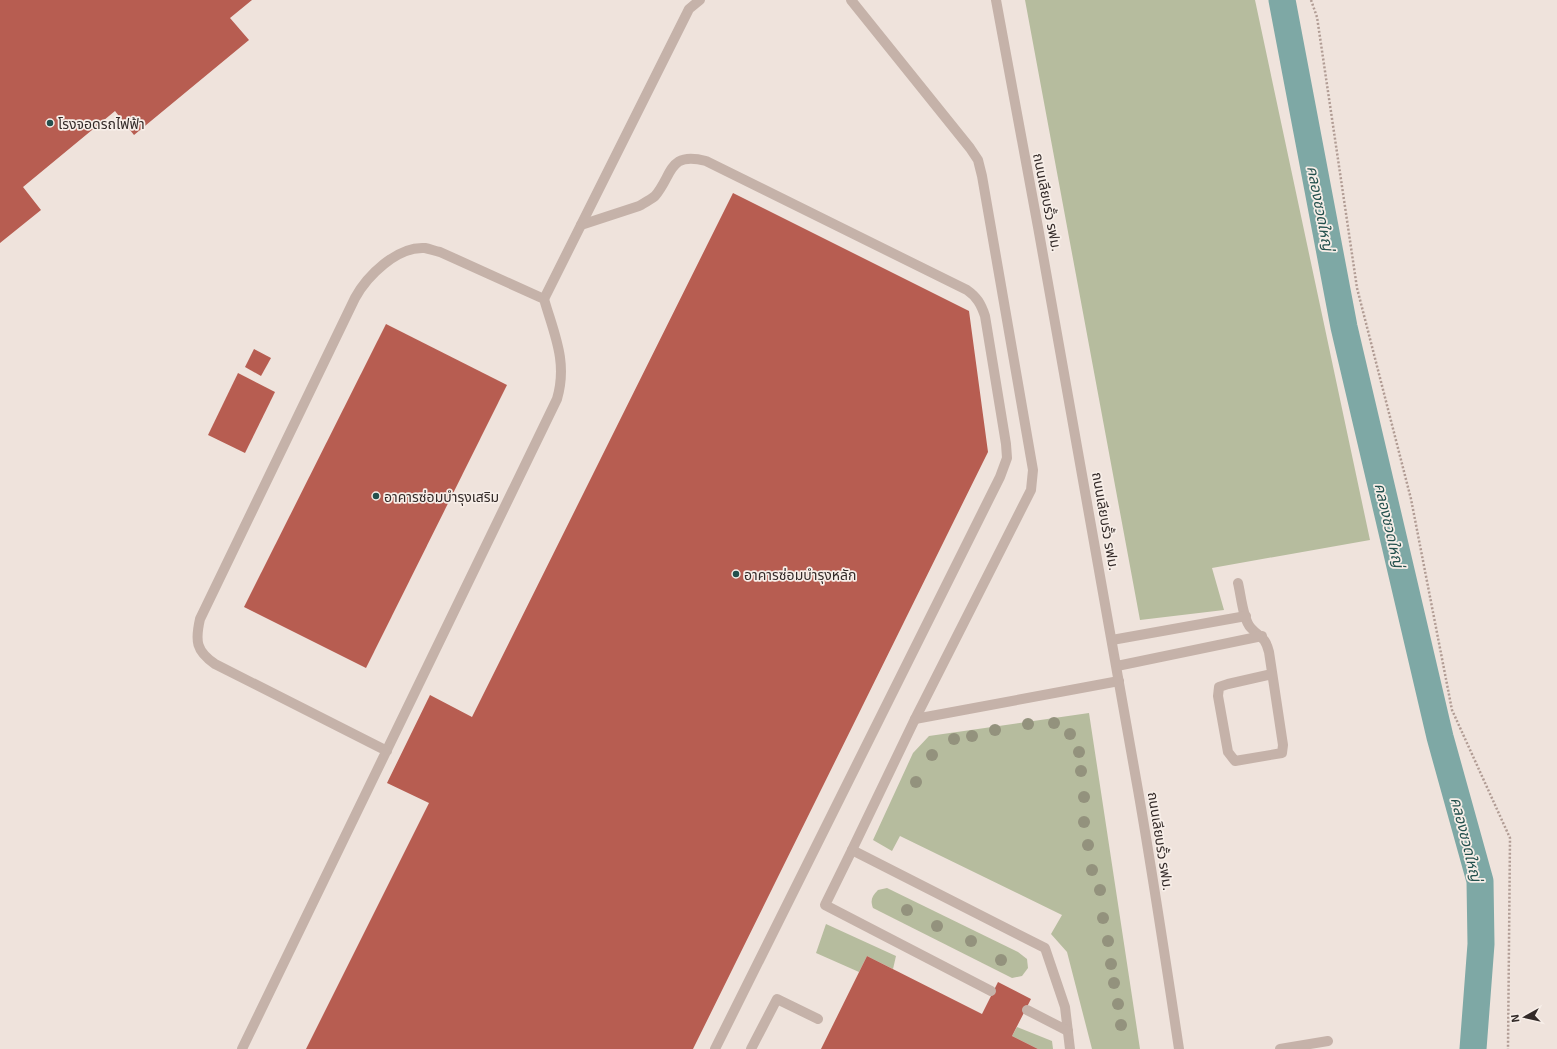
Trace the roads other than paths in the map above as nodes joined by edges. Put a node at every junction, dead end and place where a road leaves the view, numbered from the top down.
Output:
1 (700, 0) edge
2 (851, 0) edge
3 (996, 0) edge
4 (581, 225) junction
5 (544, 299) junction
6 (1238, 583) dead end
7 (1246, 616) junction
8 (1262, 636) junction
9 (1112, 640) junction
10 (1117, 666) junction
11 (1272, 674) junction
12 (1119, 681) junction
13 (915, 719) junction
14 (387, 751) junction
15 (852, 850) junction
16 (991, 991) dead end
17 (1027, 1010) dead end
18 (818, 1019) dead end
19 (1068, 1031) junction
20 (1328, 1041) dead end
21 (242, 1049) edge
22 (716, 1049) edge
23 (751, 1049) edge
24 (1070, 1049) edge
25 (1179, 1049) edge
26 (1280, 1049) edge

1 - 4 street
2 - 13 street
3 - 9 street, ถนนเลียบรั้ว รฟม.
4 - 5 street
4 - 22 street
5 - 14 street
5 - 14 street
6 - 7 street
7 - 8 street
7 - 9 street
8 - 10 street
8 - 11 street
9 - 10 street, ถนนเลียบรั้ว รฟม.
10 - 12 street, ถนนเลียบรั้ว รฟม.
11 - 11 street
12 - 13 street
12 - 25 street, ถนนเลียบรั้ว รฟม.
13 - 15 street
14 - 21 street
15 - 16 street
15 - 19 street
17 - 19 street
18 - 23 street
19 - 24 street
20 - 26 street

